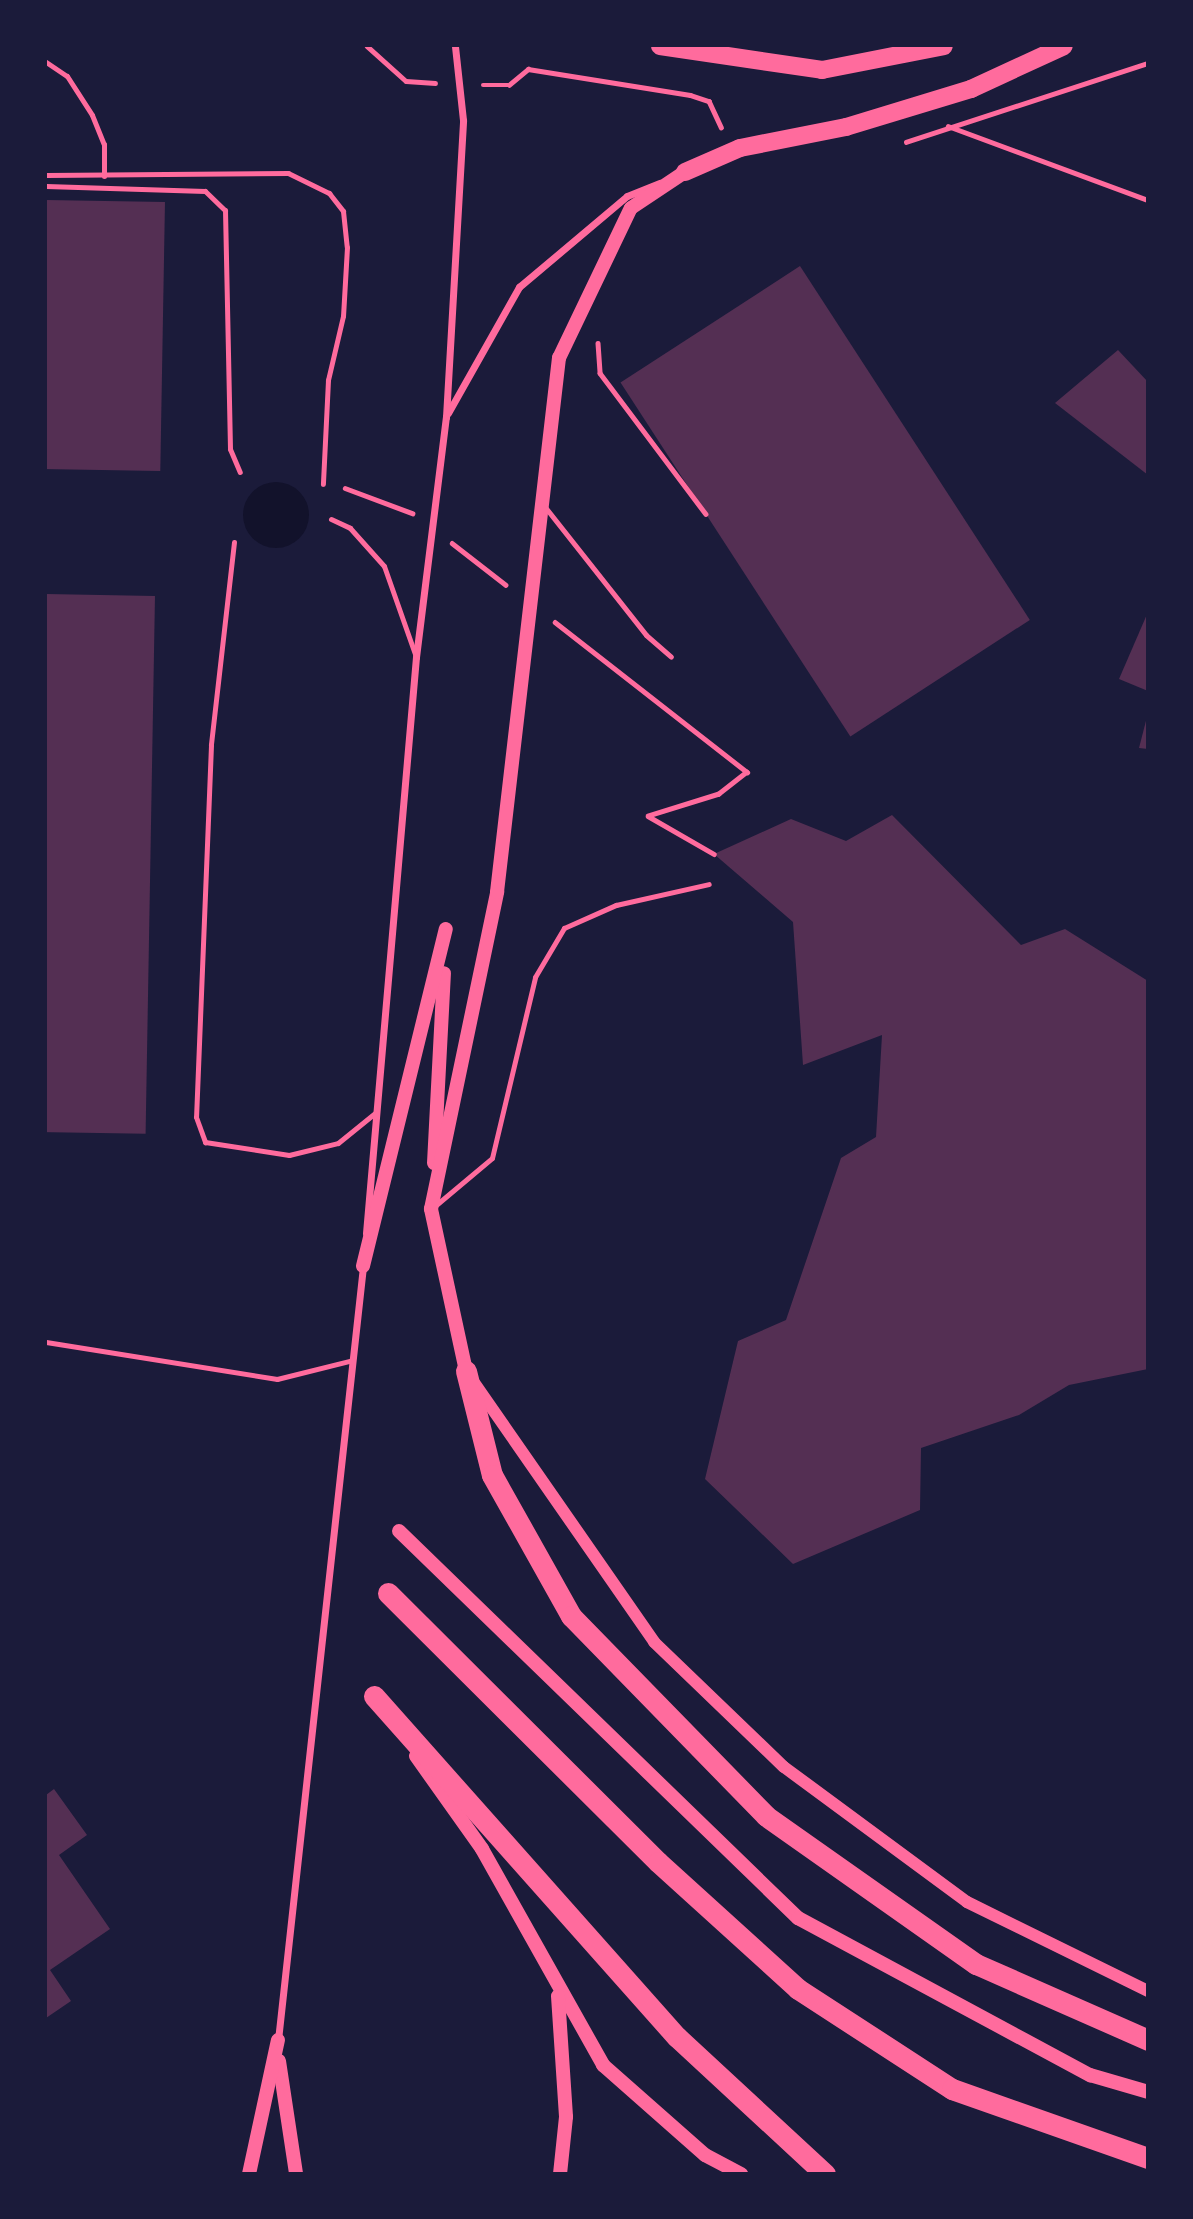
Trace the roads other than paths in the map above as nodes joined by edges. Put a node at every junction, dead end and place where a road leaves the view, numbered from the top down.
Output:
1 (454, 46) edge
2 (660, 46) edge
3 (944, 46) edge
4 (1064, 46) edge
5 (46, 62) edge
6 (685, 172) junction
7 (46, 175) edge
8 (104, 176) junction
9 (46, 186) edge
10 (446, 417) junction
11 (240, 472) dead end
12 (323, 484) dead end
13 (538, 498) junction
14 (331, 519) dead end
15 (234, 542) dead end
16 (416, 657) junction
17 (671, 657) dead end
18 (709, 884) dead end
19 (375, 1113) junction
20 (431, 1209) junction
21 (363, 1266) junction
22 (46, 1342) edge
23 (354, 1360) junction
24 (466, 1371) junction
25 (399, 1531) dead end
26 (387, 1592) dead end
27 (374, 1696) joint
28 (1147, 1991) edge
29 (558, 1995) junction
30 (278, 2040) junction
31 (1147, 2040) edge
32 (1147, 2092) edge
33 (1147, 2158) edge
34 (820, 2169) edge
35 (249, 2174) edge
36 (296, 2174) edge
37 (559, 2174) edge
38 (741, 2174) edge

1 - 10 street
2 - 3 main road
4 - 6 main road
5 - 8 lane
6 - 10 street
6 - 13 main road
7 - 8 lane
8 - 12 lane
9 - 11 lane
10 - 16 street
13 - 17 lane
13 - 20 main road
14 - 16 lane
15 - 19 lane
16 - 19 street
18 - 20 lane
19 - 21 street
20 - 21 main road
20 - 24 main road
21 - 23 street
22 - 23 lane
23 - 30 street
24 - 28 street
24 - 31 highway
25 - 32 main road
26 - 33 highway
27 - 29 main road
27 - 34 highway
29 - 37 main road
29 - 38 main road
30 - 35 main road
30 - 36 main road

